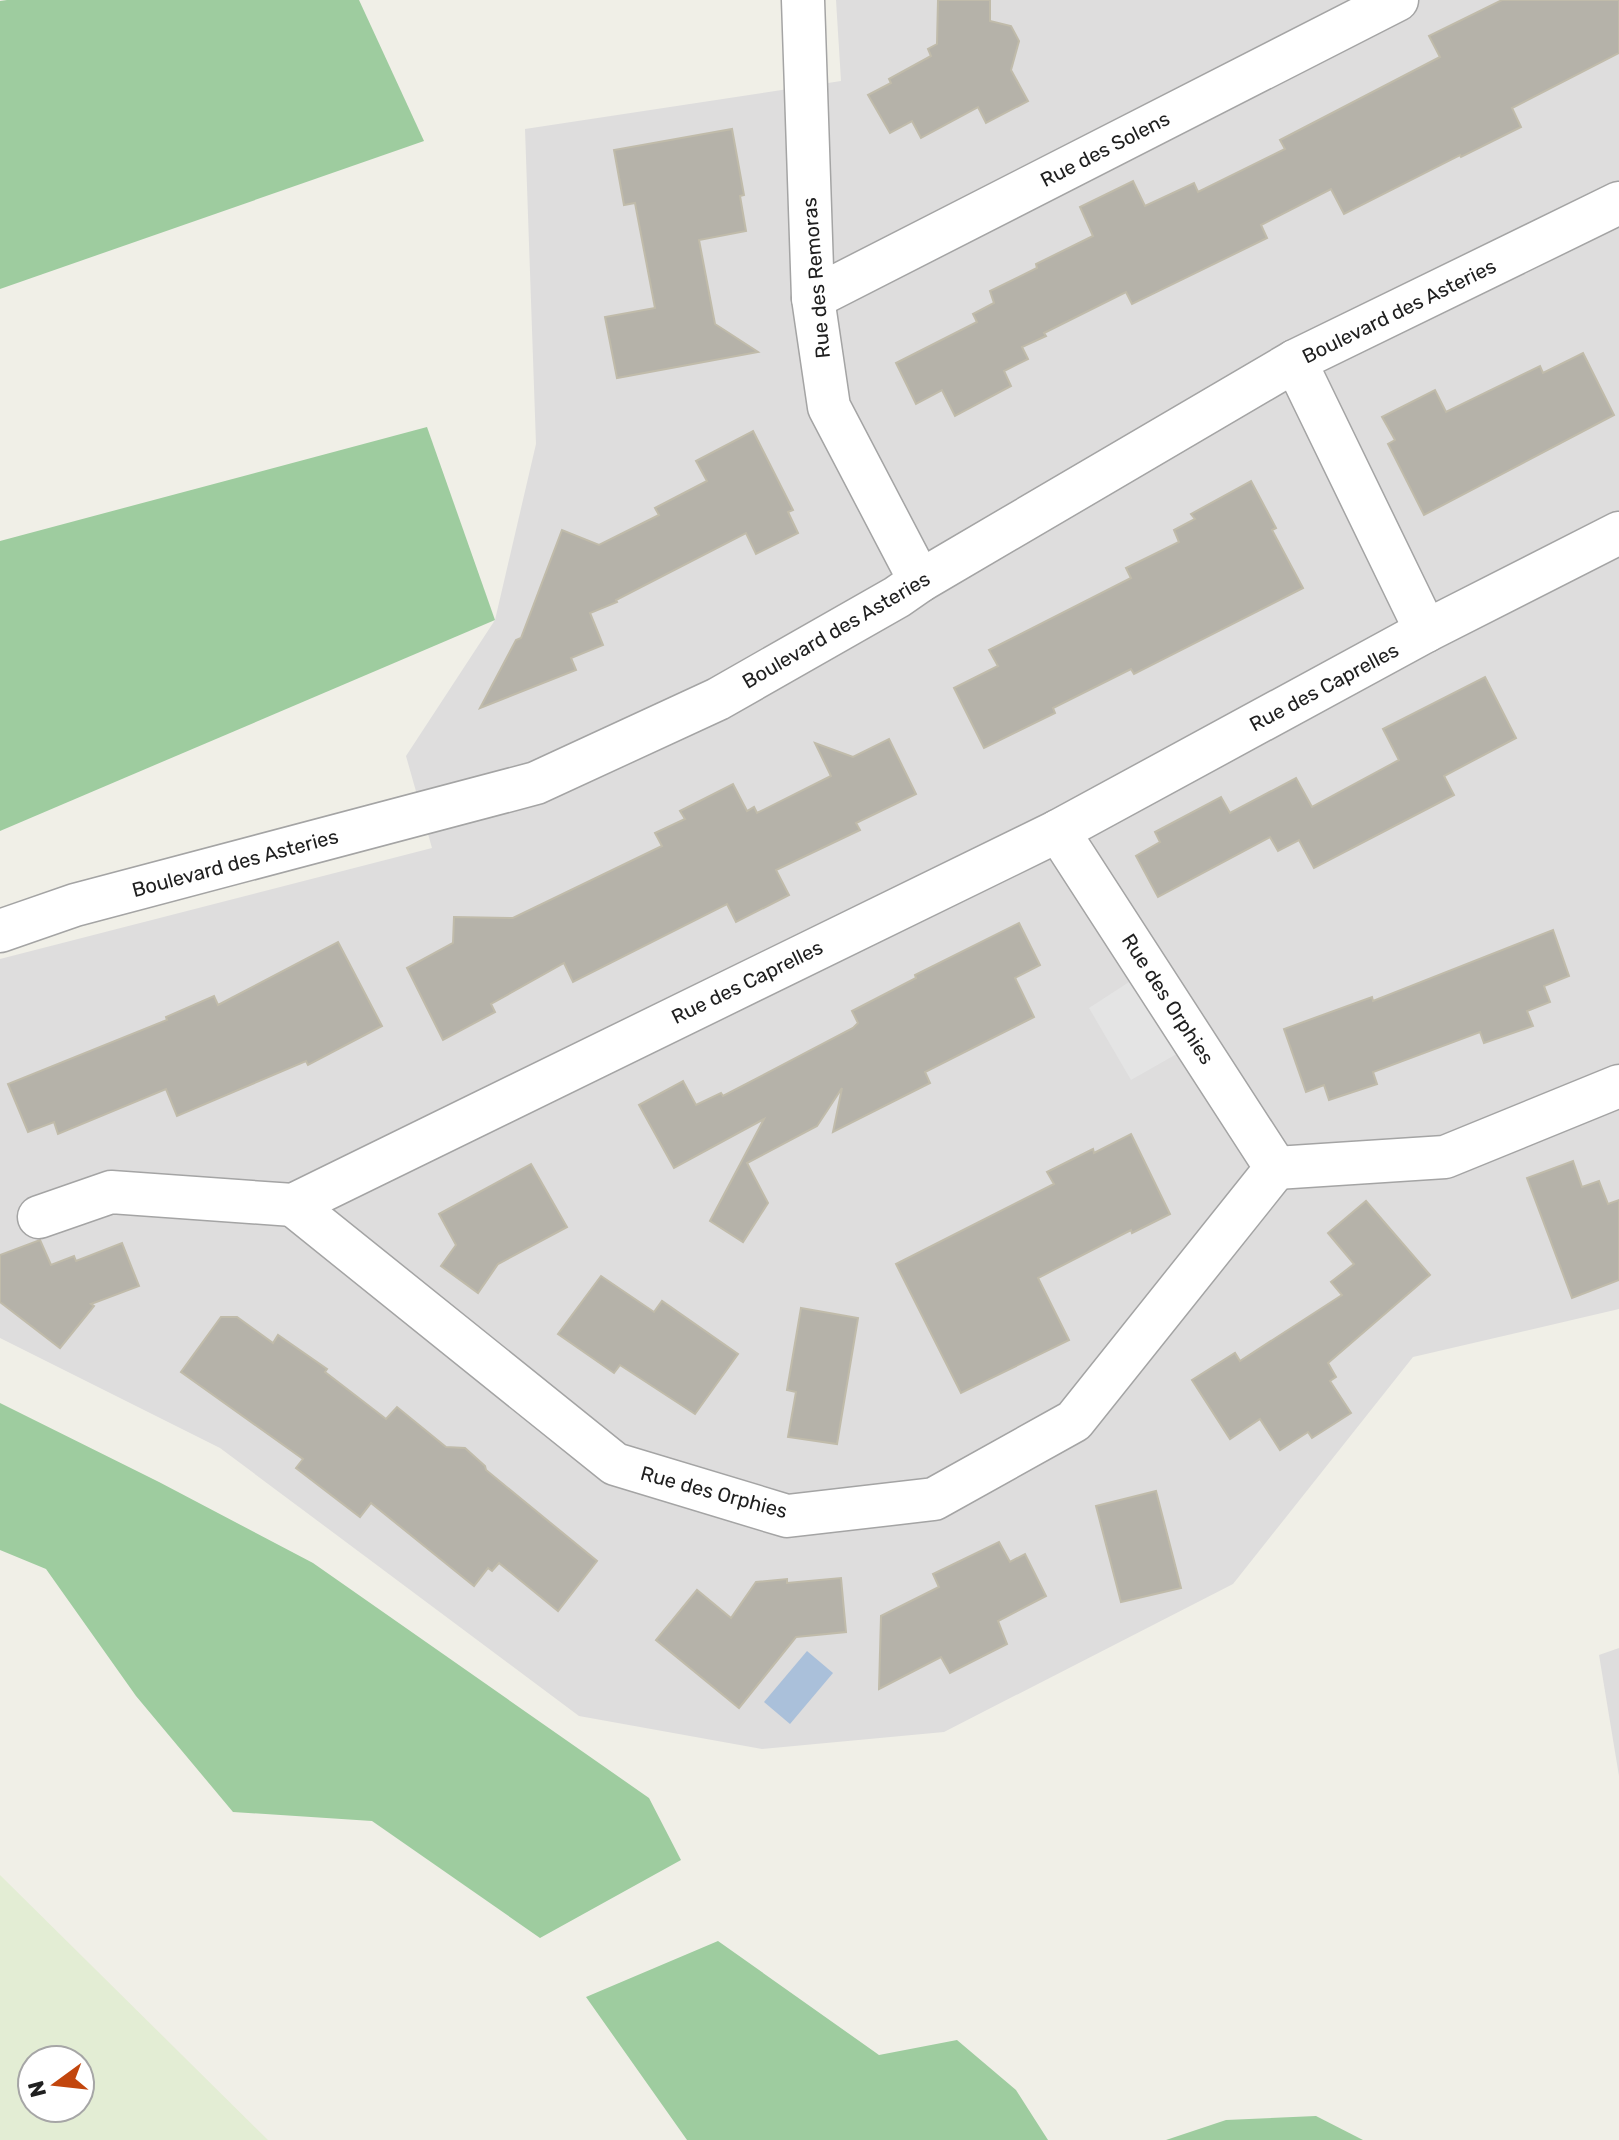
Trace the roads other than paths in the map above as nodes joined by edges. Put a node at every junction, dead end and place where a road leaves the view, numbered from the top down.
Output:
1 (803, 0) edge
2 (1397, 0) edge
3 (1619, 203) edge
4 (813, 298) junction
5 (1295, 361) junction
6 (1619, 533) edge
7 (920, 581) junction
8 (1426, 631) junction
9 (1058, 831) junction
10 (0, 931) edge
11 (1619, 1086) edge
12 (1276, 1168) junction
13 (293, 1205) junction
14 (39, 1217) dead end

1 - 4 street, Rue des Remoras
2 - 4 street, Rue des Solens
3 - 5 street, Boulevard des Asteries
4 - 7 street, Rue des Remoras
5 - 7 street, Boulevard des Asteries
5 - 8 street
6 - 8 street, Rue des Caprelles
7 - 10 street, Boulevard des Asteries
8 - 9 street, Rue des Caprelles
9 - 12 street, Rue des Orphies
9 - 13 street, Rue des Caprelles
11 - 12 street
12 - 13 street, Rue des Orphies
13 - 14 street

